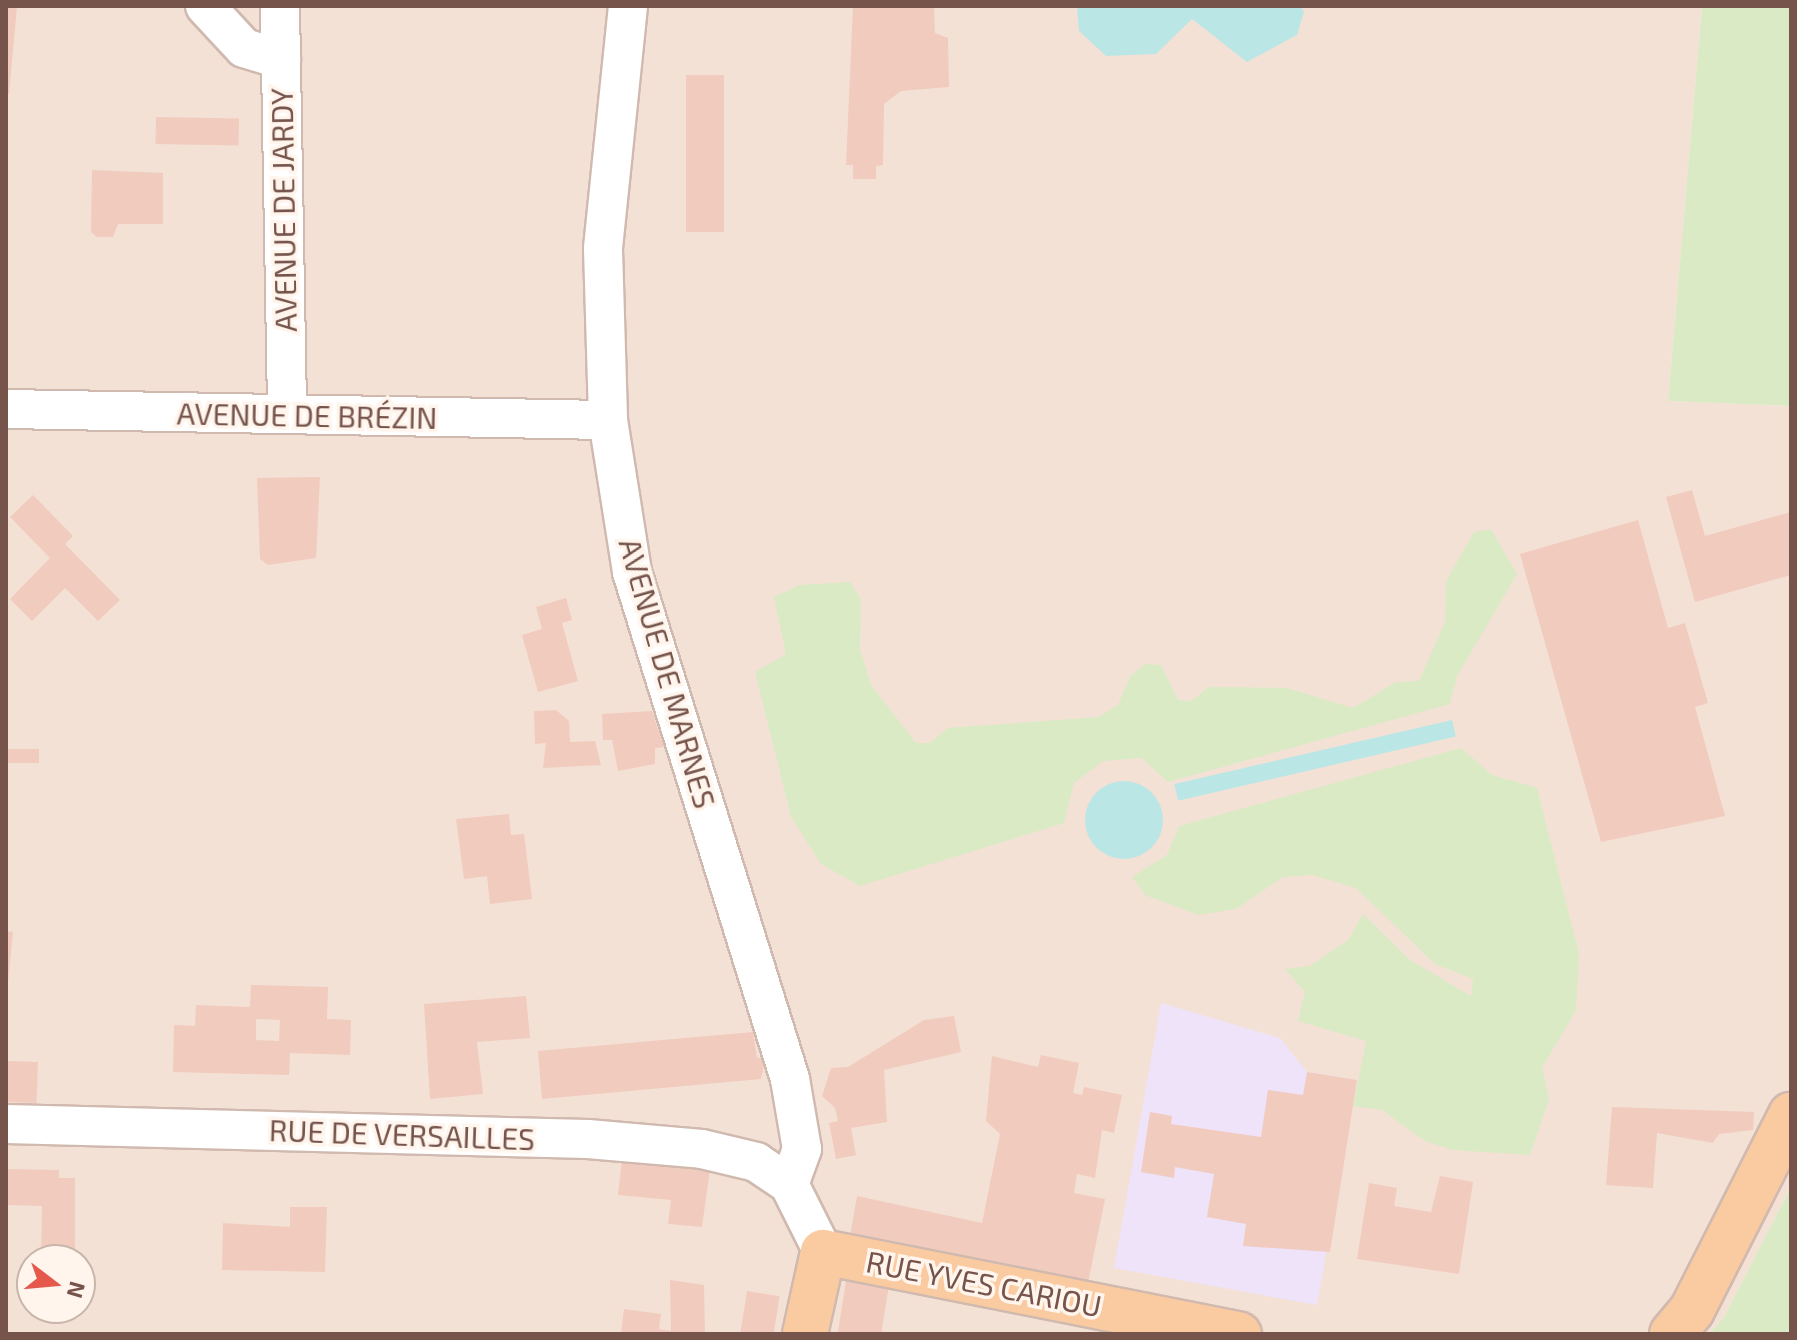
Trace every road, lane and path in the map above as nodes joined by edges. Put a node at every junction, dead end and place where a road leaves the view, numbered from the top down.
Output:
1 (205, 6) edge
2 (280, 6) edge
3 (628, 6) edge
4 (281, 59) junction
5 (6, 409) edge
6 (287, 414) junction
7 (608, 420) junction
8 (1791, 1115) edge
9 (6, 1124) edge
10 (789, 1184) junction
11 (823, 1252) junction
12 (805, 1334) edge
13 (1239, 1334) edge
14 (1672, 1334) edge

1 - 4 street
2 - 4 street, AVENUE DE JARDY
3 - 7 street, AVENUE DE MARNES
4 - 6 street, AVENUE DE JARDY
5 - 6 street, AVENUE DE BRÉZIN
6 - 7 street, AVENUE DE BRÉZIN
7 - 10 street, AVENUE DE MARNES
8 - 14 main road
9 - 10 street, RUE DE VERSAILLES
10 - 11 street
11 - 12 main road
11 - 13 main road, RUE YVES CARIOU

